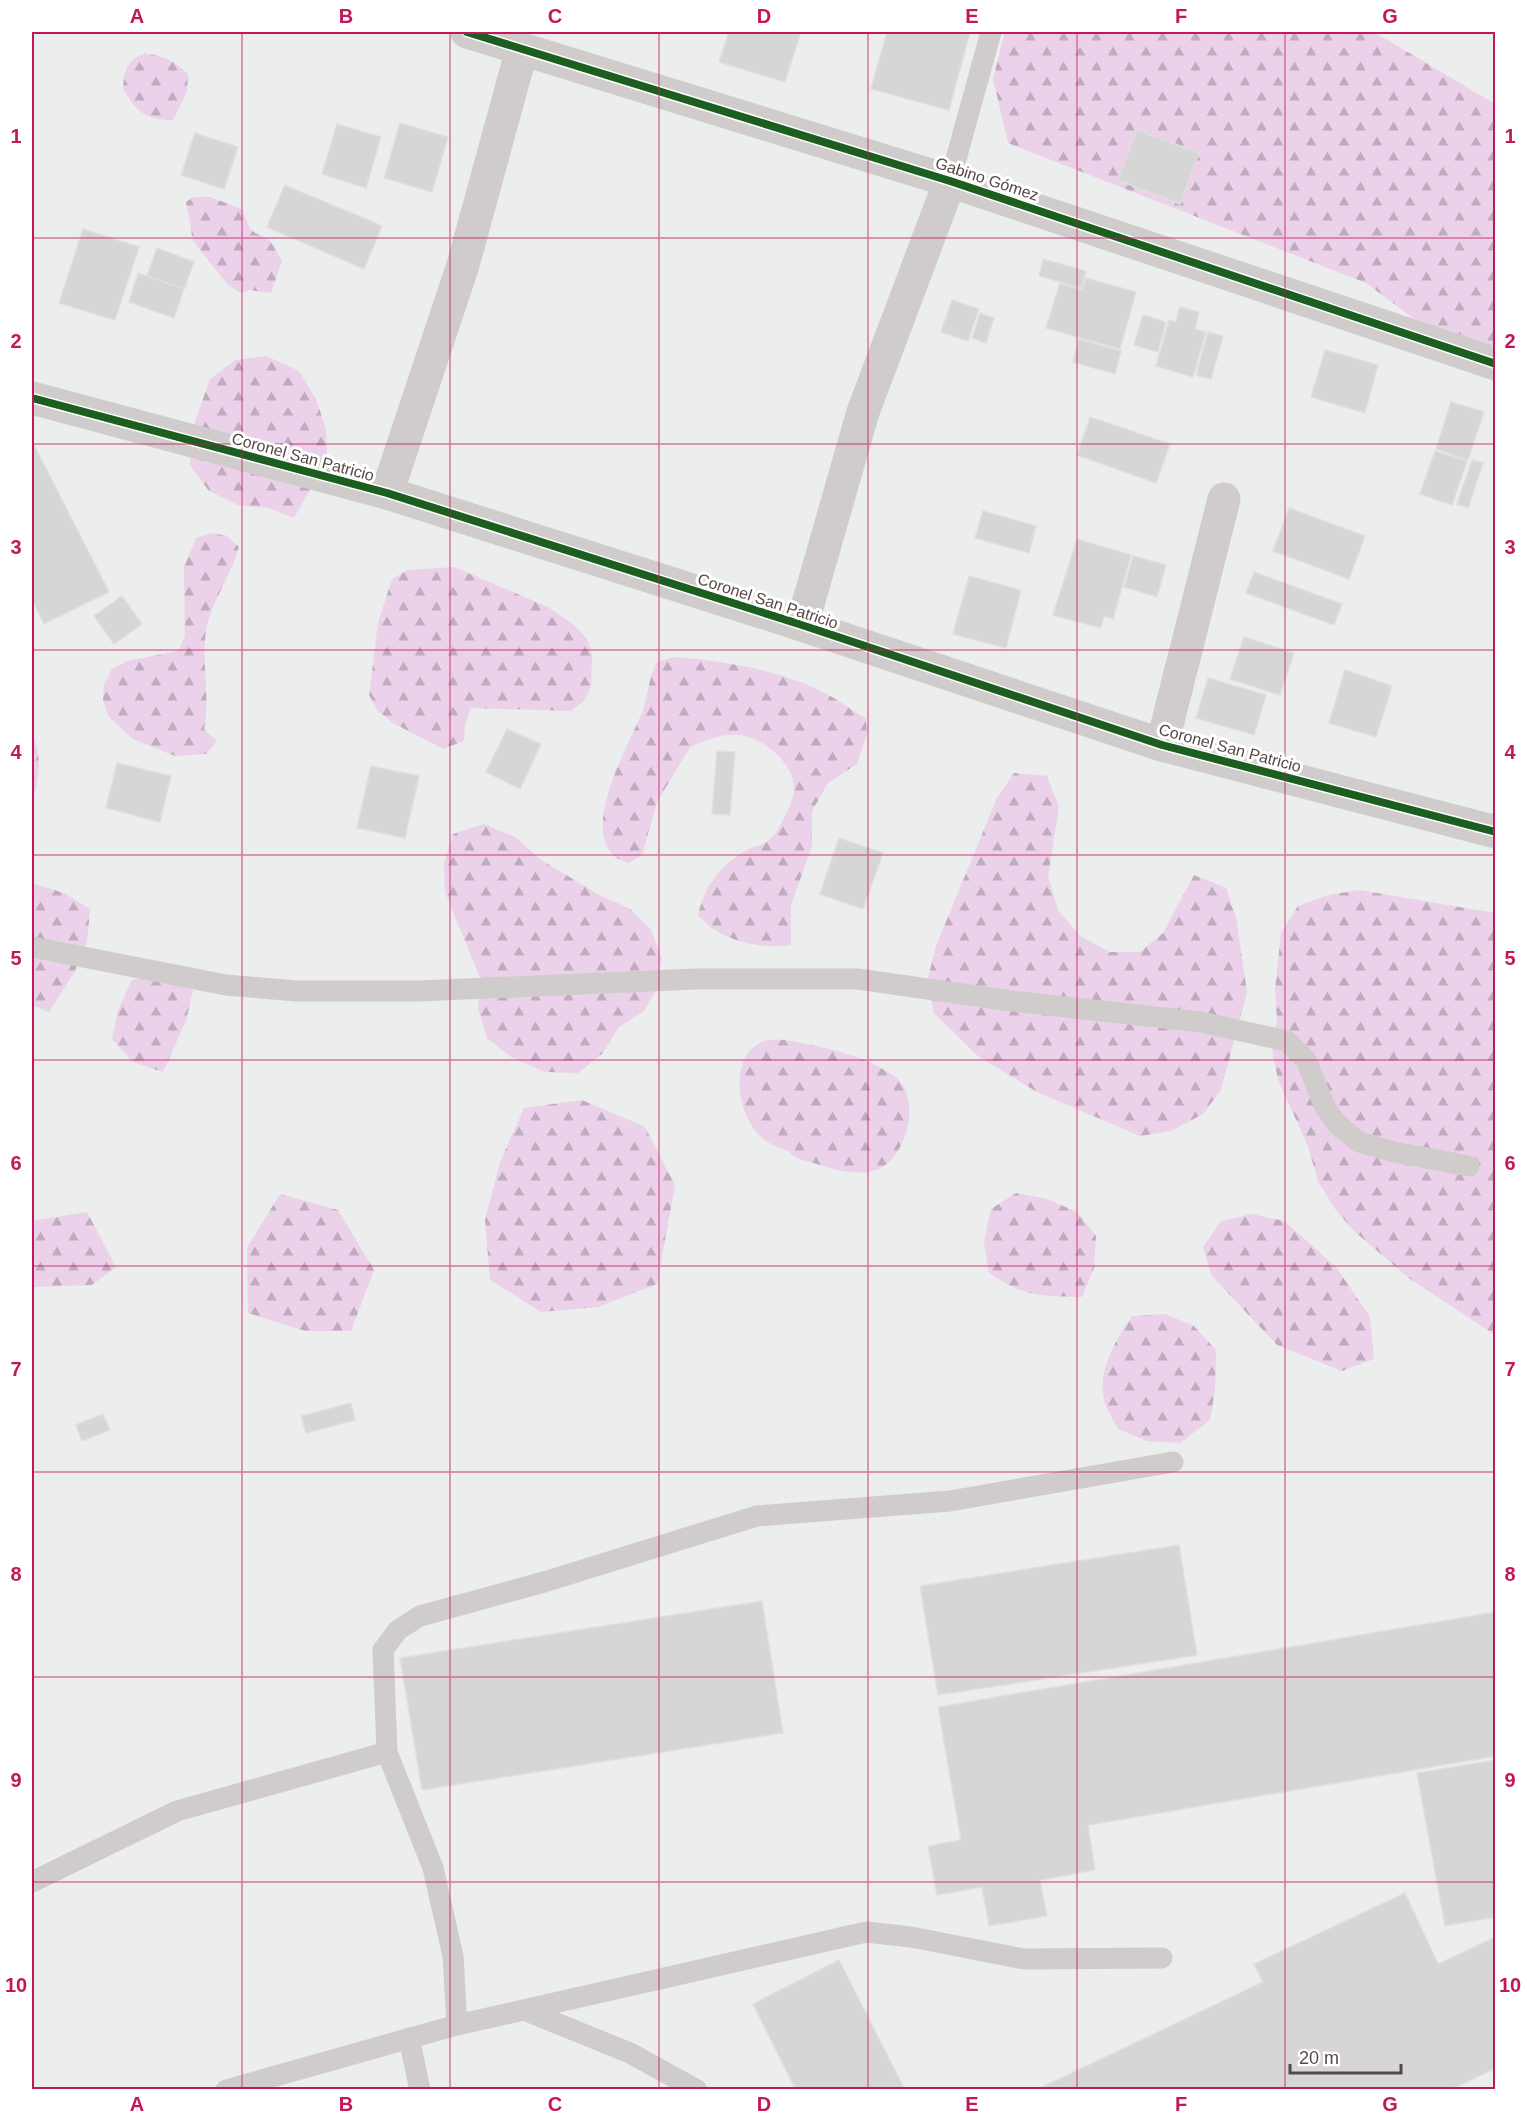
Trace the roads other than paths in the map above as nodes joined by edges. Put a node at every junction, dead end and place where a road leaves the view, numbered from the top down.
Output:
1 (467, 32) edge
2 (991, 32) edge
3 (524, 40) edge
4 (950, 181) junction
5 (1496, 364) edge
6 (32, 398) edge
7 (387, 493) junction
8 (1224, 499) dead end
9 (802, 625) junction
10 (1162, 745) junction
11 (1496, 832) edge
12 (32, 947) edge
13 (1469, 1166) dead end
14 (1173, 1462) dead end
15 (387, 1752) junction
16 (32, 1882) edge
17 (1162, 1958) dead end
18 (524, 2010) junction
19 (457, 2025) junction
20 (409, 2038) junction
21 (226, 2090) edge
22 (420, 2090) edge
23 (697, 2090) edge

1 - 3 street, Gabino Gómez
2 - 4 lane
3 - 4 street, Gabino Gómez
3 - 7 street
4 - 5 street, Gabino Gómez
4 - 9 street
6 - 7 street, Coronel San Patricio
7 - 9 street, Coronel San Patricio
8 - 10 street
9 - 10 street, Coronel San Patricio
10 - 11 street, Coronel San Patricio
12 - 13 lane
14 - 15 lane
15 - 16 lane
15 - 19 lane
17 - 18 lane
18 - 19 lane
18 - 23 lane
19 - 20 lane
20 - 21 lane
20 - 22 lane

